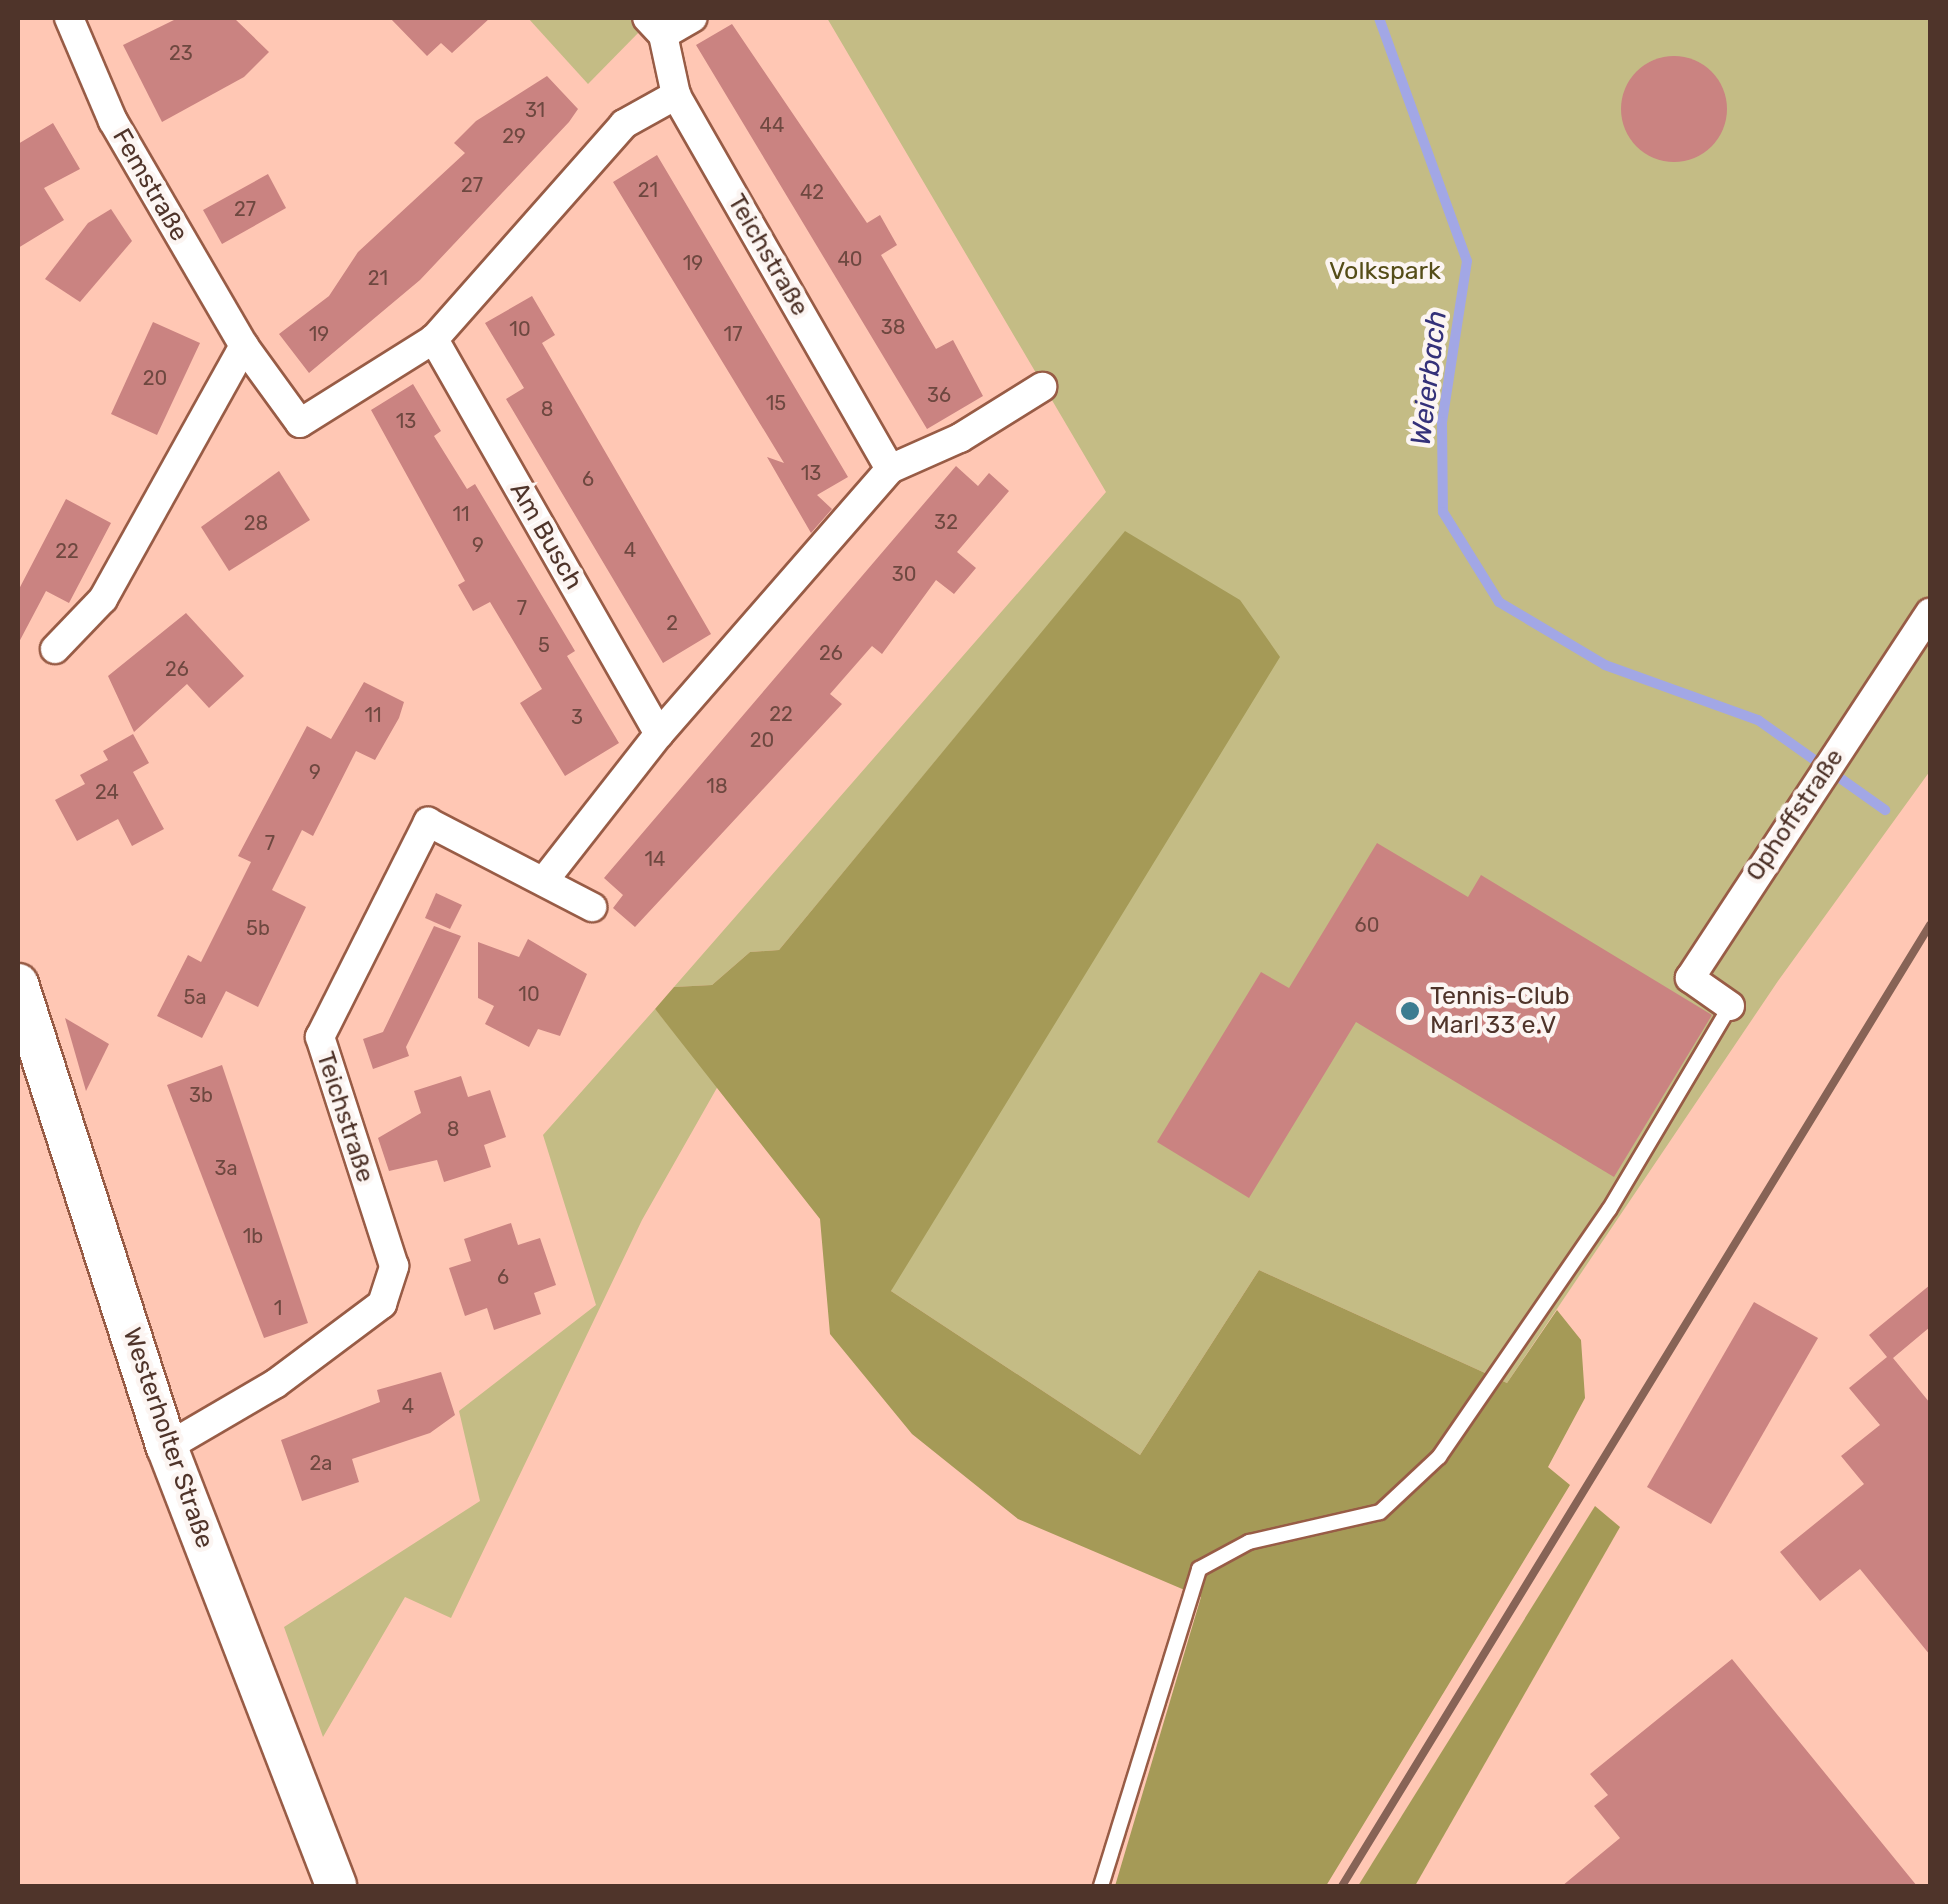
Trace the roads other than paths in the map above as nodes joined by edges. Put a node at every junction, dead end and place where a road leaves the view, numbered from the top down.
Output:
1 (70, 18) edge
2 (693, 18) edge
3 (655, 26) edge
4 (676, 95) junction
5 (434, 339) junction
6 (244, 346) junction
7 (1042, 387) dead end
8 (890, 469) junction
9 (1930, 613) edge
10 (55, 649) dead end
11 (659, 734) junction
12 (546, 878) junction
13 (592, 908) dead end
14 (18, 984) edge
15 (1730, 1006) joint
16 (167, 1447) junction
17 (336, 1886) edge
18 (1102, 1886) edge

1 - 6 street, Femstraße
2 - 3 street, Teichstraße
3 - 4 street, Teichstraße
4 - 5 street
4 - 8 street, Teichstraße
5 - 6 street, Femstraße
5 - 11 street, Am Busch
6 - 10 street
7 - 8 street
8 - 11 street
9 - 15 street, Ophoffstraße
11 - 12 street
12 - 13 street, Teichstraße
12 - 16 street, Teichstraße
14 - 16 main road, Westerholter Straße
15 - 18 lane
16 - 17 main road, Westerholter Straße

